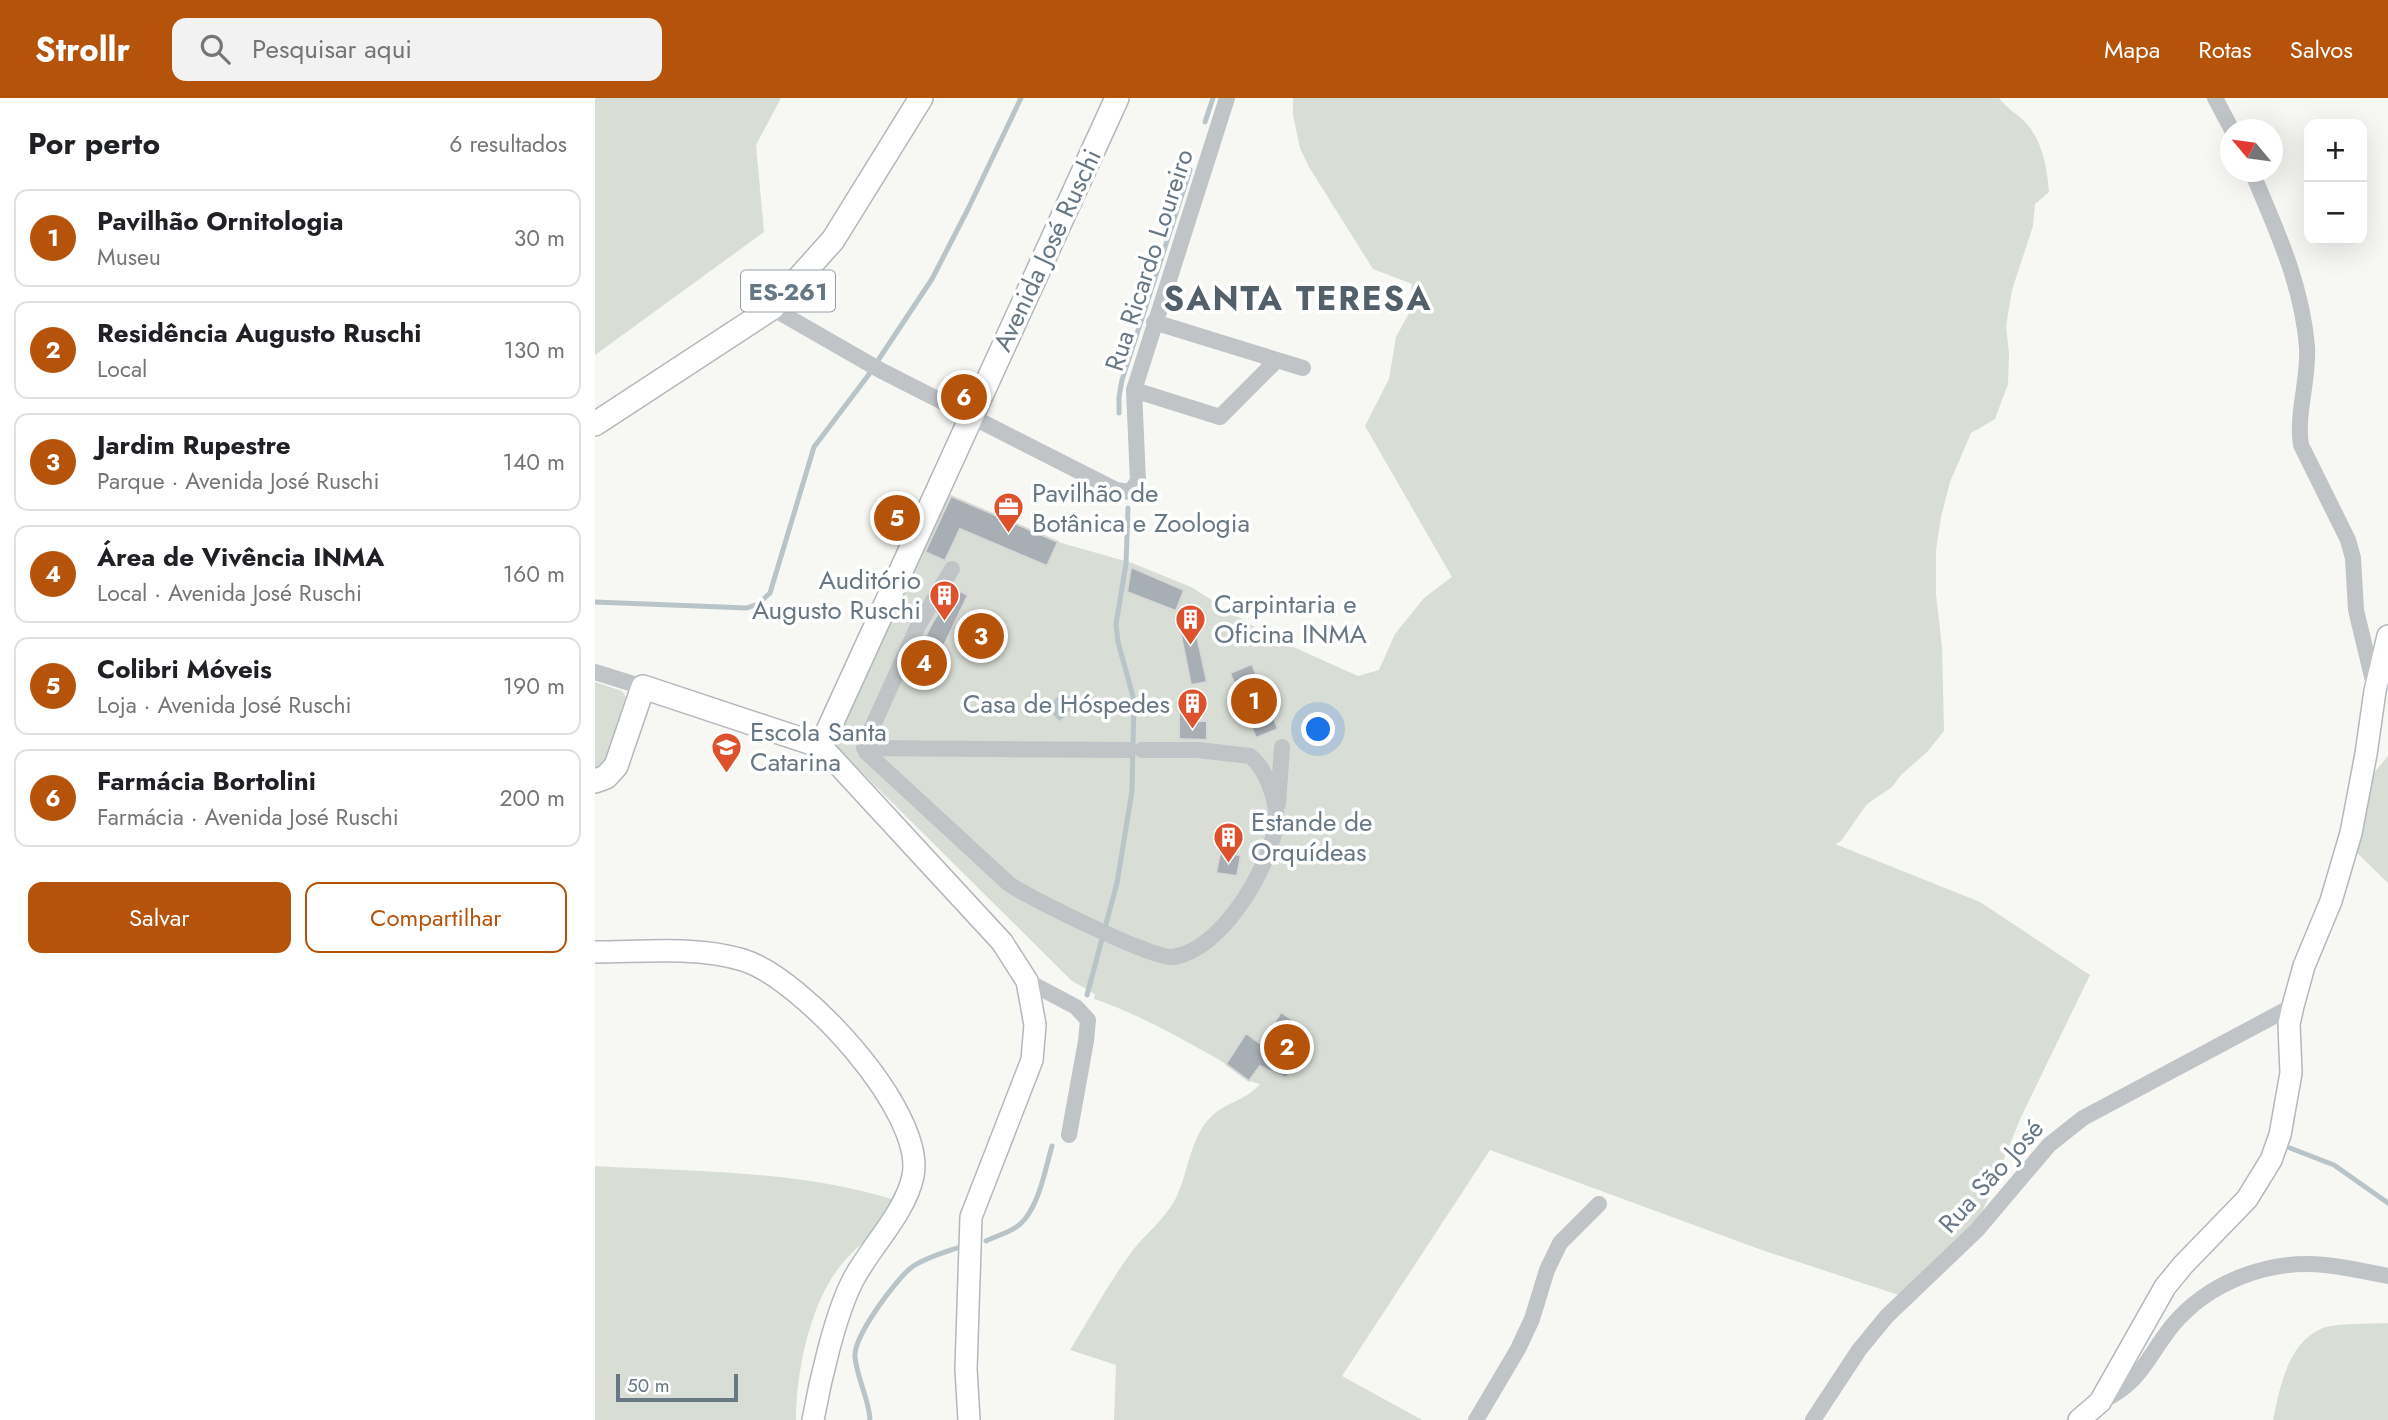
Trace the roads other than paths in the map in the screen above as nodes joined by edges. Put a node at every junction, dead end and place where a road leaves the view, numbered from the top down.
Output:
1 (921, 98) edge
2 (1117, 98) edge
3 (1227, 98) edge
4 (2215, 98) edge
5 (2226, 119) edge
6 (2256, 182) edge
7 (772, 308) junction
8 (1154, 322) junction
9 (1277, 360) junction
10 (1303, 368) dead end
11 (1134, 390) junction
12 (970, 416) junction
13 (595, 424) edge
14 (952, 569) dead end
15 (2388, 635) edge
16 (595, 672) edge
17 (643, 687) junction
18 (2375, 691) junction
19 (821, 746) junction
20 (1282, 747) dead end
21 (864, 748) junction
22 (595, 781) edge
23 (1277, 817) junction
24 (595, 953) edge
25 (1027, 981) junction
26 (2293, 1006) junction
27 (1069, 1135) dead end
28 (1599, 1204) dead end
29 (2388, 1276) edge
30 (2100, 1402) junction
31 (813, 1420) edge
32 (969, 1420) edge
33 (1476, 1420) edge
34 (1813, 1420) edge
35 (2078, 1420) edge

1 - 7 main road, ES-261
2 - 12 main road, Avenida José Ruschi
3 - 8 street, Rua Ricardo Loureiro
4 - 5 street
6 - 18 street
7 - 12 street
7 - 13 main road, ES-261
8 - 9 street
8 - 11 street, Rua Ricardo Loureiro
9 - 10 street
9 - 11 street
11 - 12 street, Rua Ricardo Loureiro
12 - 19 main road, Avenida José Ruschi
14 - 21 street
15 - 18 street
16 - 17 street
17 - 19 main road
17 - 22 main road
18 - 26 street
19 - 25 street
20 - 23 street
21 - 23 street
21 - 23 street
24 - 31 street
25 - 27 street
25 - 32 street
26 - 30 street
26 - 34 street, Rua São José
28 - 33 street
29 - 30 street
30 - 35 street

